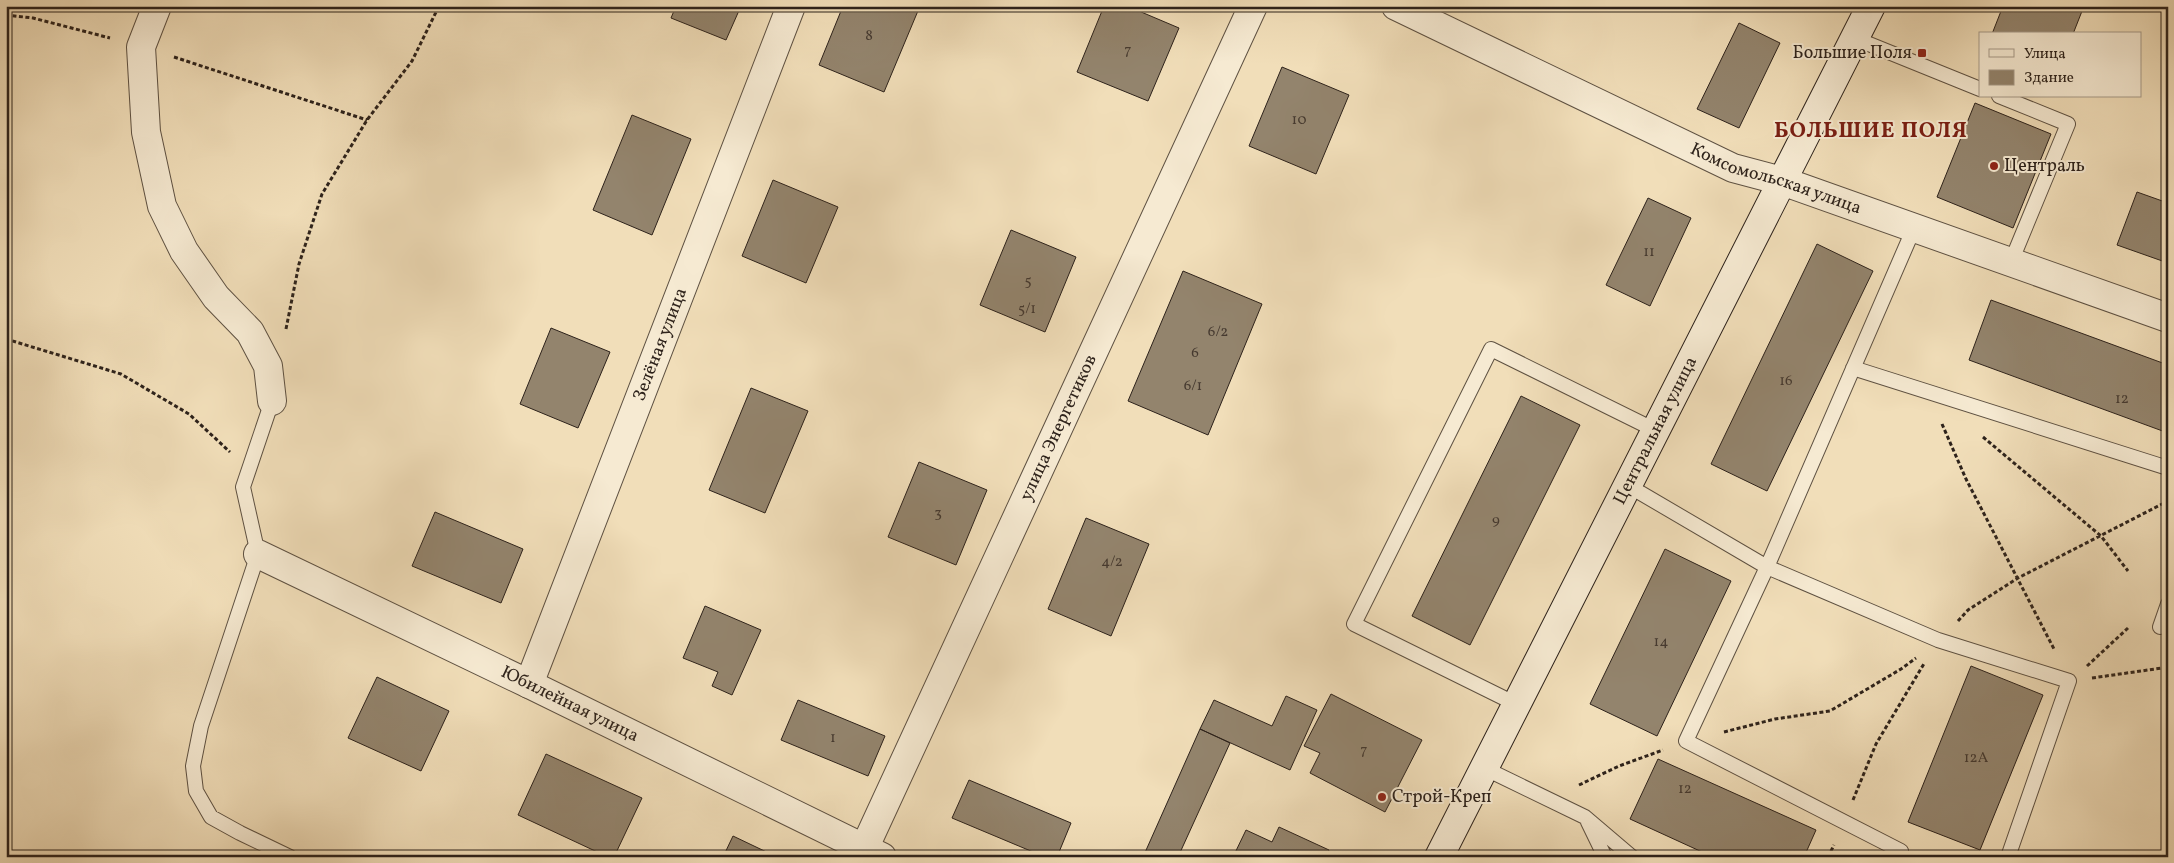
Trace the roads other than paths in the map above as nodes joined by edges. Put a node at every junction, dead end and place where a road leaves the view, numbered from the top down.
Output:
1 (157, 6) edge
2 (791, 6) edge
3 (1253, 6) edge
4 (1396, 6) edge
5 (1871, 6) edge
6 (1854, 38) junction
7 (1979, 89) edge
8 (2004, 98) edge
9 (1782, 181) junction
10 (1914, 228) junction
11 (2012, 262) junction
12 (2168, 318) edge
13 (1854, 368) junction
14 (272, 402) joint
15 (1655, 430) junction
16 (2168, 468) edge
17 (1627, 485) junction
18 (258, 554) junction
19 (1767, 567) junction
20 (2168, 604) edge
21 (2160, 627) dead end
22 (530, 684) junction
23 (1516, 704) junction
24 (1484, 768) junction
25 (1585, 817) junction
26 (1901, 851) dead end
27 (873, 853) edge
28 (290, 857) edge
29 (1439, 857) edge
30 (1606, 857) edge
31 (1632, 857) edge
32 (2008, 857) edge

1 - 14 street
2 - 22 street, Зелёная улица
3 - 27 street, улица Энергетиков
4 - 9 street, Комсомольская улица
5 - 6 street, Центральная улица
6 - 7 lane
6 - 9 street, Центральная улица
8 - 11 lane
9 - 10 street, Комсомольская улица
9 - 15 street, Центральная улица
10 - 11 street, Комсомольская улица
10 - 13 lane
11 - 12 street, Комсомольская улица
13 - 16 lane
13 - 19 lane
14 - 18 lane
15 - 17 street, Центральная улица
15 - 23 lane
17 - 19 lane
17 - 23 street, Центральная улица
18 - 22 street, Юбилейная улица
18 - 28 lane
19 - 26 lane
19 - 32 lane
20 - 21 lane
22 - 27 street, Юбилейная улица
23 - 24 street, Центральная улица
24 - 25 lane
24 - 29 street, Центральная улица
25 - 30 lane
25 - 31 lane

